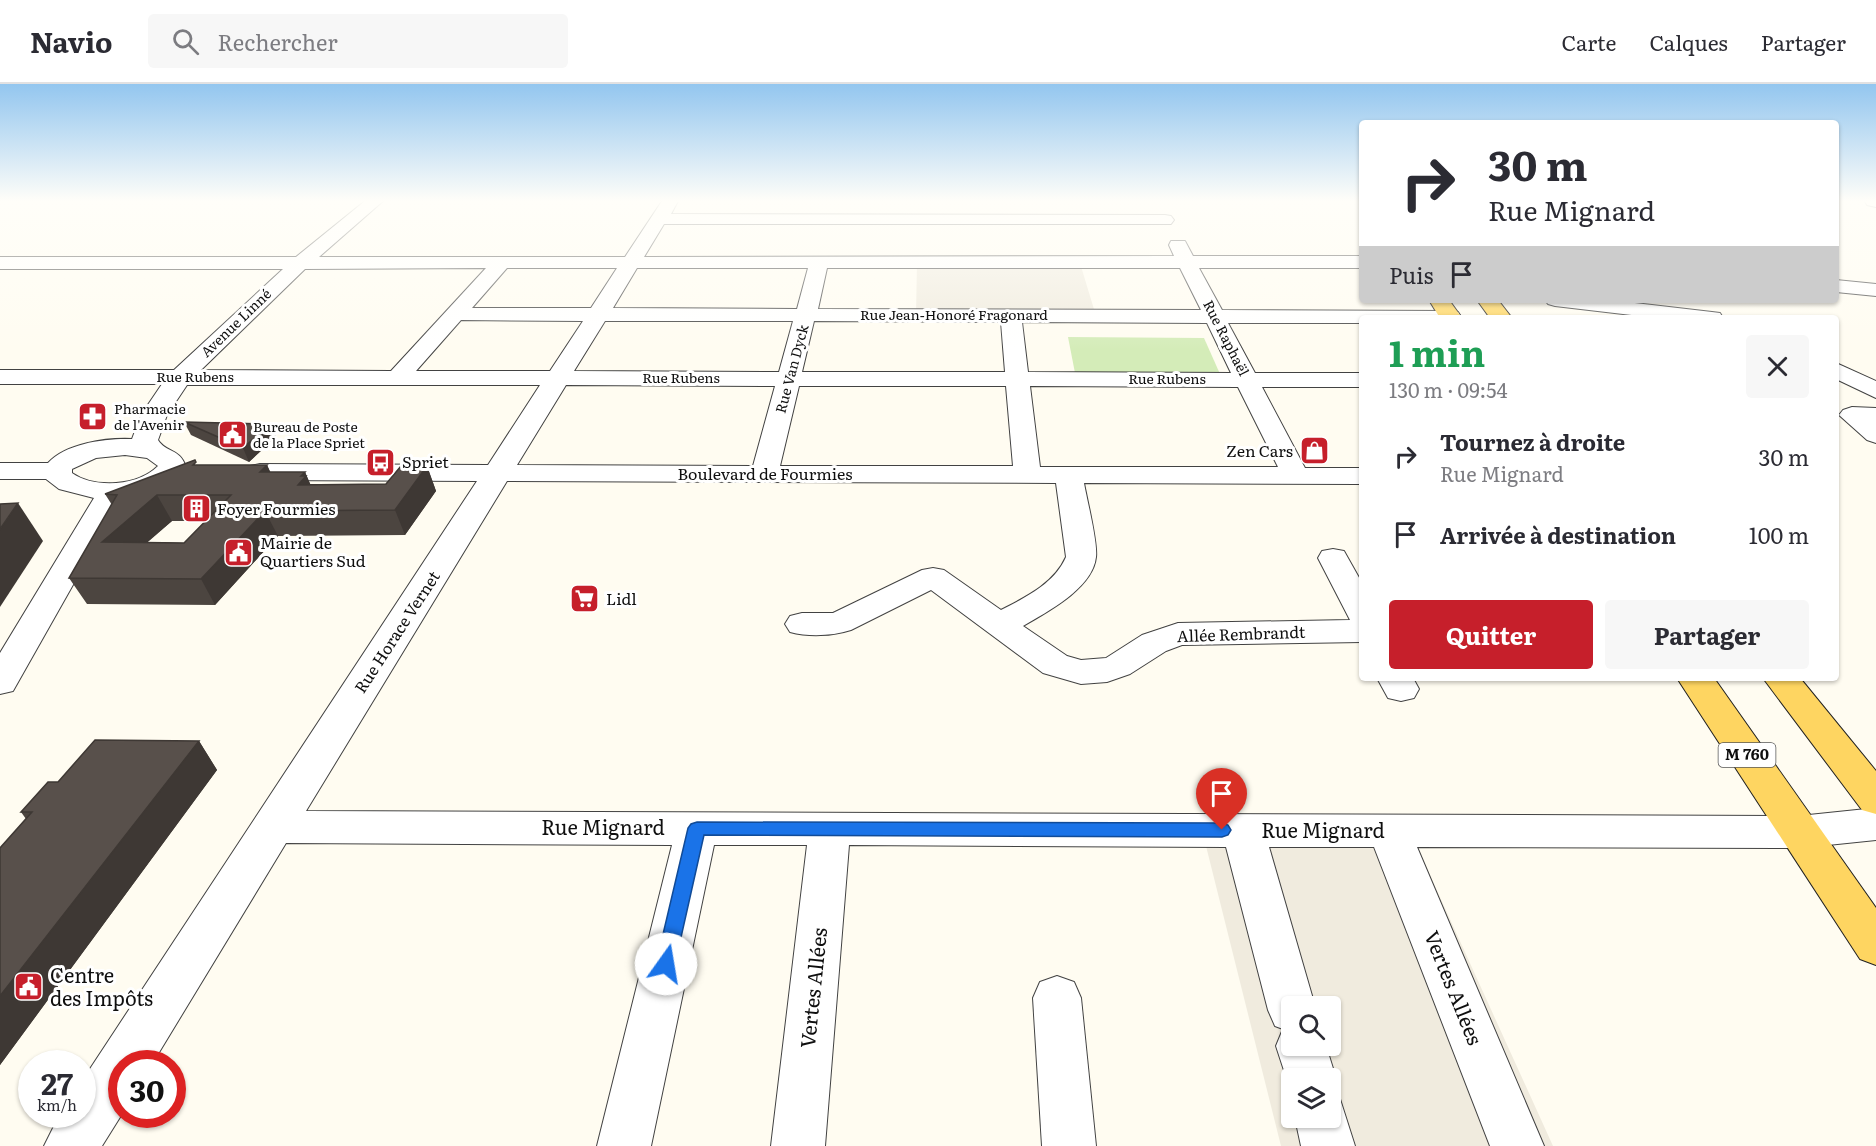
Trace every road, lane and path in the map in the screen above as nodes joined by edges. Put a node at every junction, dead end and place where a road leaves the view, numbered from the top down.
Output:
1 (315, 251) edge
2 (638, 251) edge
3 (1181, 251) edge
4 (502, 262) junction
5 (1359, 262) edge
6 (0, 263) edge
7 (300, 263) junction
8 (819, 263) junction
9 (1187, 263) junction
10 (629, 264) junction
11 (1839, 286) edge
12 (1876, 290) edge
13 (1489, 303) edge
14 (1582, 303) edge
15 (1691, 303) edge
16 (1447, 312) edge
17 (457, 314) junction
18 (599, 314) junction
19 (806, 315) junction
20 (1011, 315) junction
21 (1499, 315) edge
22 (1690, 315) edge
23 (1706, 315) edge
24 (1215, 316) junction
25 (1839, 372) edge
26 (0, 376) edge
27 (181, 377) junction
28 (397, 378) junction
29 (558, 378) junction
30 (789, 378) junction
31 (1018, 379) junction
32 (1247, 380) junction
33 (1359, 380) edge
34 (1876, 391) edge
35 (1876, 416) edge
36 (1876, 435) edge
37 (87, 452) junction
38 (160, 461) junction
39 (0, 471) edge
40 (57, 471) junction
41 (202, 472) edge
42 (235, 472) edge
43 (498, 473) junction
44 (764, 474) junction
45 (1027, 475) junction
46 (1069, 475) junction
47 (1296, 476) junction
48 (1359, 476) edge
49 (112, 491) junction
50 (1333, 558) dead end
51 (1359, 608) edge
52 (802, 624) dead end
53 (1000, 625) junction
54 (1359, 631) edge
55 (1697, 681) edge
56 (1783, 681) edge
57 (0, 682) edge
58 (1876, 799) edge
59 (1876, 824) edge
60 (272, 827) junction
61 (697, 828) junction
62 (830, 829) junction
63 (1243, 830) junction
64 (1389, 831) junction
65 (1799, 832) junction
66 (1876, 945) edge
67 (1288, 996) edge
68 (1057, 998) dead end
69 (131, 1050) edge
70 (108, 1087) edge
71 (1324, 1128) edge
72 (71, 1146) edge
73 (624, 1146) edge
74 (798, 1146) edge
75 (1069, 1146) edge
76 (1328, 1146) edge
77 (1517, 1146) edge

1 - 7 street, Avenue Linné
2 - 10 street, Rue Horace Vernet
3 - 9 street, Rue Raphaël
4 - 7 street
4 - 10 street
4 - 17 street
5 - 9 street
6 - 7 street
7 - 27 street, Avenue Linné
8 - 9 street
8 - 10 street
8 - 19 street, Rue Van Dyck
9 - 24 street, Rue Raphaël
10 - 18 street, Rue Horace Vernet
11 - 12 street
13 - 21 main road
14 - 22 street
15 - 23 street
16 - 24 street, Rue Jean-Honoré Fragonard
17 - 18 street, Rue Jean-Honoré Fragonard
17 - 28 street
18 - 19 street, Rue Jean-Honoré Fragonard
18 - 29 street, Rue Horace Vernet
19 - 20 street, Rue Jean-Honoré Fragonard
19 - 30 street, Rue Van Dyck
20 - 24 street, Rue Jean-Honoré Fragonard
20 - 31 street
24 - 32 street, Rue Raphaël
25 - 34 street
26 - 27 street, Rue Rubens
27 - 28 street, Rue Rubens
27 - 37 street, Avenue Linné
27 - 38 street, Avenue Linné
28 - 29 street, Rue Rubens
29 - 30 street, Rue Rubens
29 - 43 street, Rue Horace Vernet
30 - 31 street, Rue Rubens
30 - 44 street, Rue Van Dyck
31 - 32 street, Rue Rubens
31 - 45 street
32 - 33 street, Rue Rubens
32 - 47 street, Rue Raphaël
35 - 36 street
37 - 38 street
37 - 40 street
38 - 41 street
38 - 49 street
39 - 40 street
40 - 49 street
42 - 43 street, Boulevard de Fourmies
43 - 44 street, Boulevard de Fourmies
43 - 60 street, Rue Horace Vernet
44 - 45 street, Boulevard de Fourmies
45 - 46 street, Boulevard de Fourmies
46 - 47 street, Boulevard de Fourmies
46 - 53 street
47 - 48 street, Boulevard de Fourmies
49 - 57 street
50 - 51 street
52 - 53 street, Allée Rembrandt
53 - 54 street, Allée Rembrandt
55 - 65 main road, M 760
56 - 58 main road
59 - 65 street, Rue Mignard
60 - 61 street, Rue Mignard
60 - 69 street, Rue Horace Vernet
61 - 62 street, Rue Mignard
61 - 73 street
62 - 63 street, Rue Mignard
62 - 74 street, Vertes Allées
63 - 64 street, Rue Mignard
63 - 67 street
64 - 65 street, Rue Mignard
64 - 77 street, Vertes Allées
65 - 66 main road, M 760
68 - 75 street
70 - 72 street, Rue Horace Vernet
71 - 76 street

